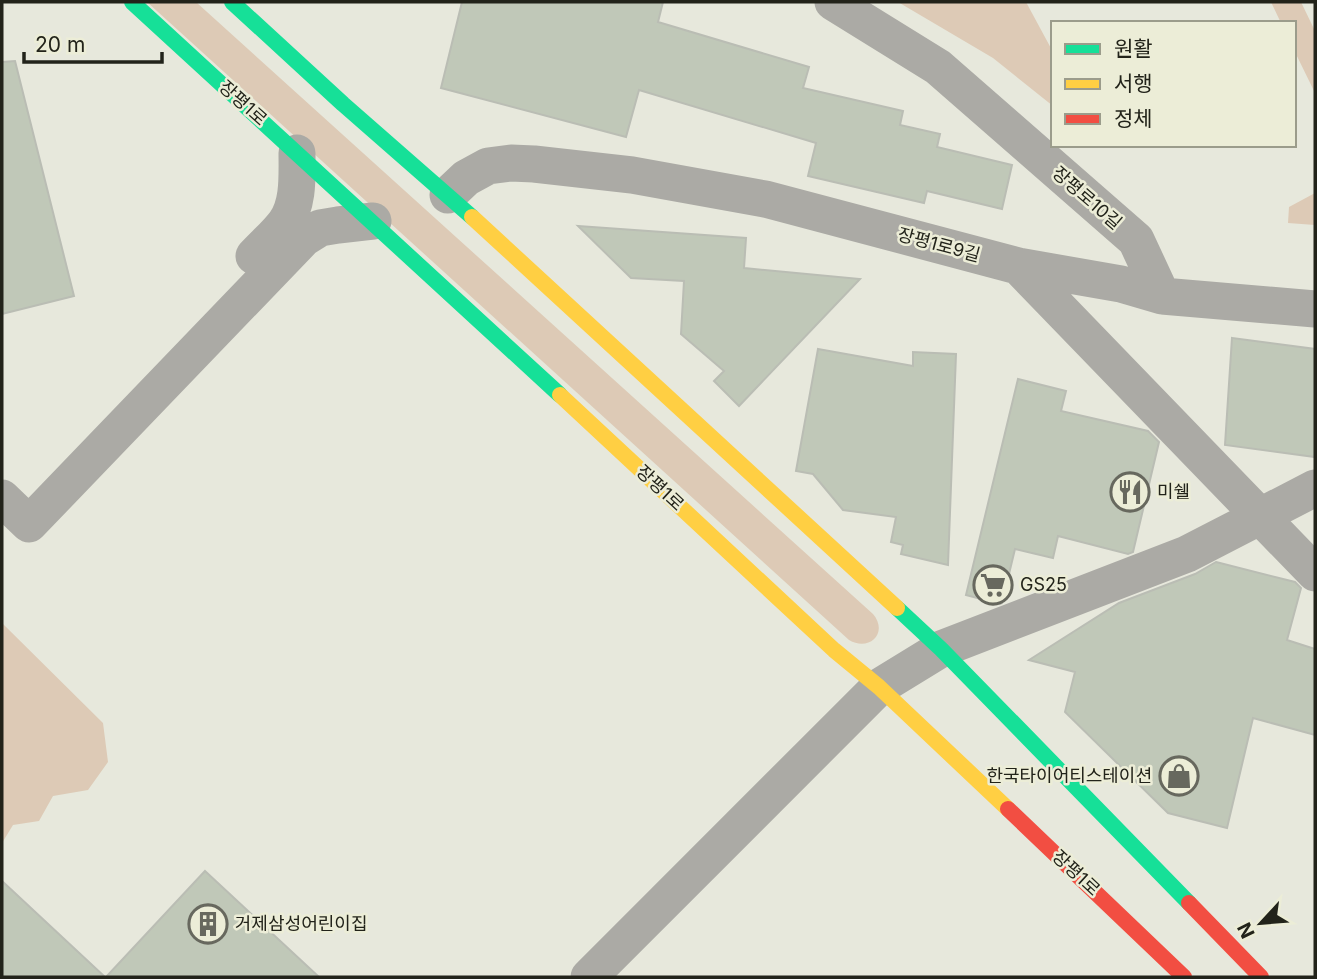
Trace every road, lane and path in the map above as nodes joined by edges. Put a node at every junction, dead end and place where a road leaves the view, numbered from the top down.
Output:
1 (132, 2) edge
2 (232, 2) edge
3 (833, 2) edge
4 (297, 153) junction
5 (448, 195) junction
6 (373, 221) junction
7 (1018, 266) junction
8 (1162, 296) junction
9 (1315, 309) edge
10 (1315, 488) edge
11 (15, 510) edge
12 (1259, 517) junction
13 (1315, 573) edge
14 (941, 649) junction
15 (879, 687) junction
16 (589, 977) edge
17 (1184, 977) edge
18 (1261, 977) edge

1 - 4 street, 장평1로
2 - 5 street
3 - 8 street, 장평로10길
4 - 6 street, 장평1로
4 - 11 street
5 - 7 street, 장평1로9길
5 - 14 street
6 - 11 street
6 - 15 street, 장평1로
7 - 8 street, 장평1로9길
7 - 12 street
8 - 9 street
10 - 12 street
12 - 13 street
12 - 14 street
14 - 15 street
14 - 18 street
15 - 16 street
15 - 17 street, 장평1로

